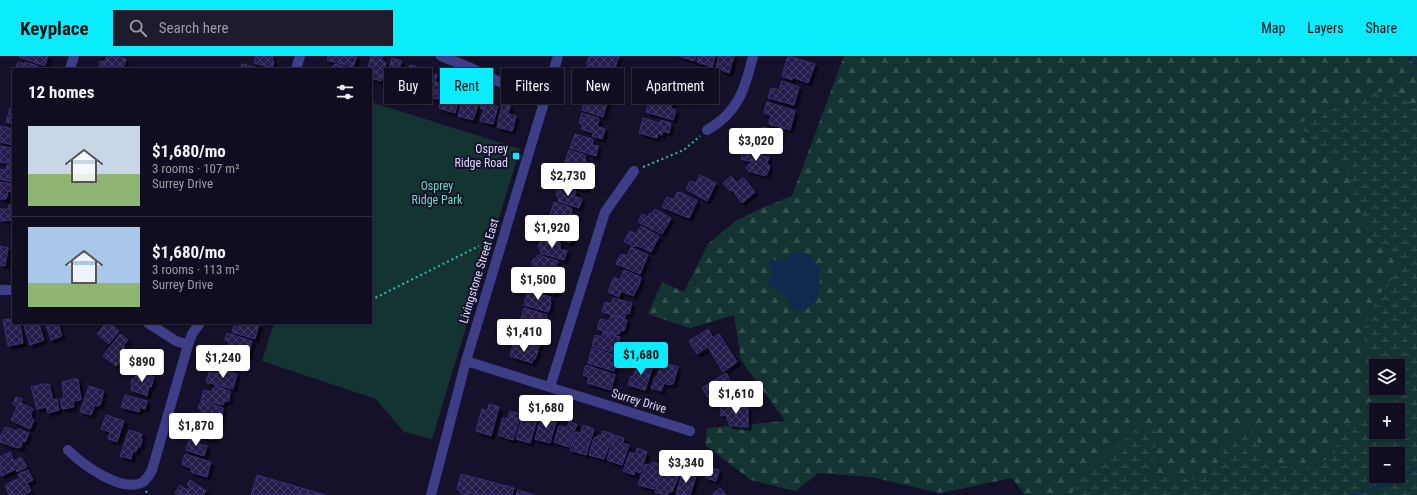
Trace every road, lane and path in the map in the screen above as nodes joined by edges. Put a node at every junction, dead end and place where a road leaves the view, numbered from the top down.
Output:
1 (74, 56) edge
2 (300, 56) edge
3 (441, 56) edge
4 (558, 56) edge
5 (753, 56) edge
6 (70, 68) edge
7 (296, 68) edge
8 (554, 68) edge
9 (501, 82) edge
10 (542, 104) edge
11 (707, 130) joint
12 (634, 171) joint
13 (479, 246) dead end
14 (0, 290) edge
15 (12, 290) edge
16 (372, 300) edge
17 (150, 324) edge
18 (199, 324) edge
19 (188, 345) junction
20 (466, 362) junction
21 (550, 387) junction
22 (690, 431) dead end
23 (68, 450) dead end
24 (431, 495) edge

1 - 6 street
2 - 7 street
3 - 9 street
4 - 8 street, Livingstone Street East
5 - 11 street
10 - 20 street, Livingstone Street East
11 - 12 path
12 - 21 street
13 - 16 path
14 - 15 street
17 - 19 street
18 - 19 street
19 - 23 street
20 - 21 street, Surrey Drive
20 - 24 street, Livingstone Street East
21 - 22 street, Surrey Drive

